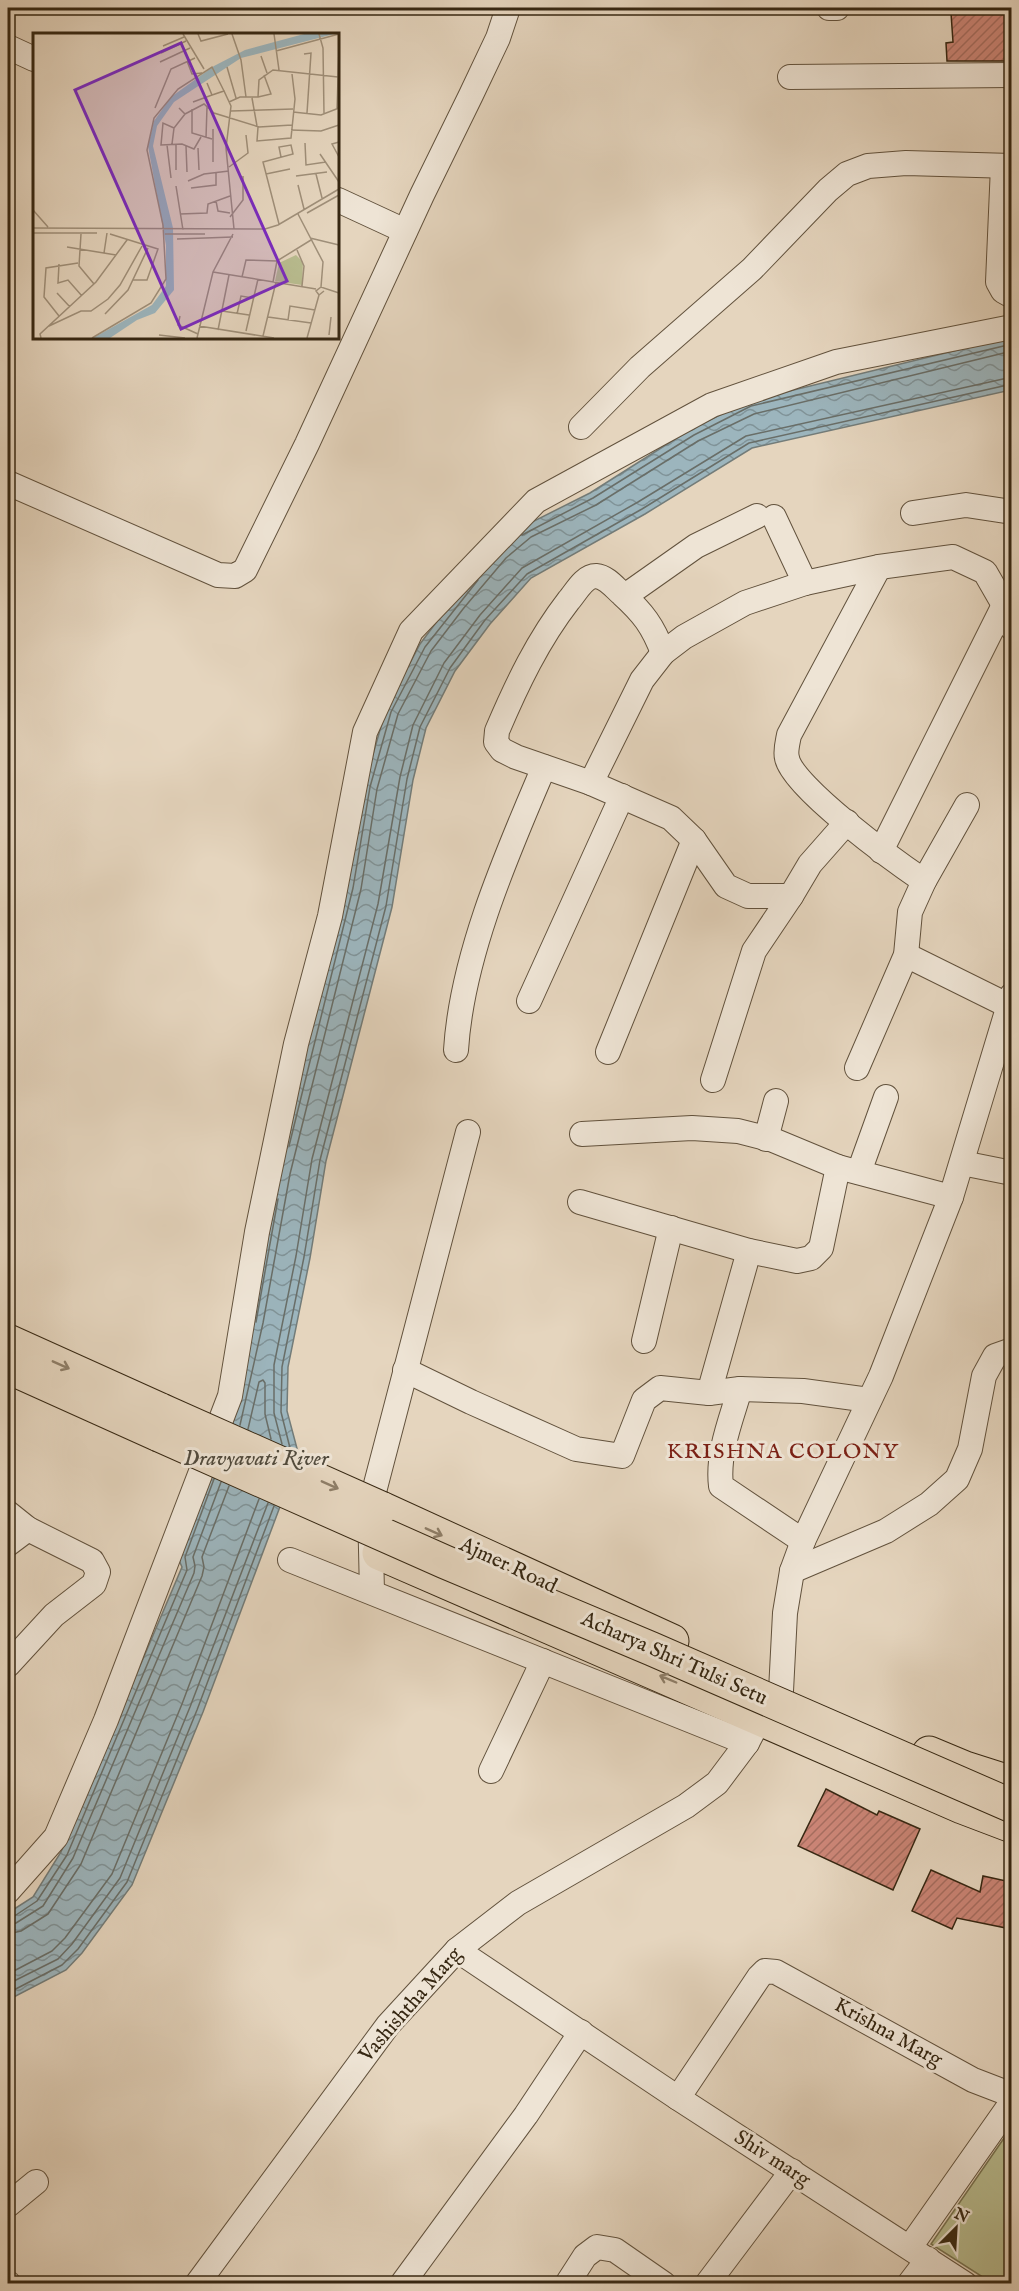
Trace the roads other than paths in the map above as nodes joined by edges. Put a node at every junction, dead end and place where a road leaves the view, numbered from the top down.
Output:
1 (508, 8) edge
2 (829, 8) edge
3 (837, 8) edge
4 (8, 47) edge
5 (33, 59) edge
6 (1011, 75) edge
7 (790, 77) dead end
8 (1007, 166) edge
9 (339, 200) edge
10 (405, 231) junction
11 (1011, 296) edge
12 (1011, 327) edge
13 (581, 427) dead end
14 (8, 483) edge
15 (1011, 512) edge
16 (913, 513) dead end
17 (879, 567) junction
18 (805, 583) junction
19 (625, 596) junction
20 (1004, 605) junction
21 (1011, 628) edge
22 (663, 653) junction
23 (544, 767) junction
24 (591, 783) junction
25 (622, 796) junction
26 (967, 805) dead end
27 (847, 822) junction
28 (694, 840) junction
29 (881, 851) junction
30 (924, 881) junction
31 (791, 896) junction
32 (906, 955) junction
33 (1009, 1000) edge
34 (529, 1001) dead end
35 (456, 1050) dead end
36 (608, 1052) dead end
37 (857, 1068) dead end
38 (713, 1080) dead end
39 (886, 1097) dead end
40 (776, 1101) dead end
41 (468, 1132) dead end
42 (582, 1134) dead end
43 (766, 1138) junction
44 (962, 1163) junction
45 (848, 1169) junction
46 (1011, 1173) edge
47 (951, 1197) junction
48 (580, 1202) dead end
49 (671, 1228) junction
50 (749, 1251) junction
51 (8, 1341) edge
52 (644, 1341) dead end
53 (1011, 1350) edge
54 (8, 1367) edge
55 (405, 1370) junction
56 (8, 1385) edge
57 (740, 1389) junction
58 (709, 1393) junction
59 (869, 1400) junction
60 (8, 1513) edge
61 (28, 1529) junction
62 (802, 1541) junction
63 (8, 1544) edge
64 (290, 1560) dead end
65 (792, 1572) junction
66 (372, 1592) junction
67 (543, 1661) junction
68 (8, 1665) edge
69 (781, 1691) junction
70 (754, 1731) junction
71 (491, 1771) dead end
72 (1011, 1783) edge
73 (1011, 1806) edge
74 (1011, 1826) edge
75 (8, 1891) edge
76 (457, 1950) junction
77 (581, 2032) junction
78 (1011, 2095) edge
79 (678, 2098) junction
80 (1011, 2102) edge
81 (792, 2171) junction
82 (36, 2182) dead end
83 (8, 2205) edge
84 (919, 2253) junction
85 (197, 2283) edge
86 (402, 2283) edge
87 (567, 2283) edge
88 (664, 2283) edge
89 (707, 2283) edge
90 (909, 2283) edge
91 (965, 2283) edge

1 - 10 street
2 - 3 street
4 - 5 street
6 - 7 street
8 - 11 street
8 - 13 street
9 - 10 street
10 - 14 street
12 - 75 street
15 - 16 street
17 - 18 street
17 - 20 street
17 - 27 street
18 - 19 street
18 - 22 street
19 - 22 street
19 - 23 street
20 - 21 street
20 - 29 street
22 - 24 street
23 - 24 street
23 - 35 street
24 - 25 street
25 - 28 street
25 - 34 street
26 - 30 street
27 - 29 street
27 - 31 street
28 - 31 street
28 - 36 street
29 - 30 street
30 - 32 street
31 - 38 street
32 - 33 street
32 - 37 street
33 - 44 street
39 - 45 street
40 - 43 street
41 - 55 street
42 - 43 street
43 - 45 street
44 - 46 street
44 - 47 street
45 - 47 street
45 - 50 street
47 - 59 street
48 - 49 street
49 - 50 street
49 - 52 street
50 - 58 street
51 -> 69 highway, Ajmer Road, bridge
53 - 65 street
54 - 73 highway, Acharya Shri Tulsi Setu, bridge
55 - 58 street
55 - 66 street
70 -> 56 highway, Ajmer Road
57 - 58 street
57 - 59 street
57 - 62 street
59 - 62 street
60 - 61 street
61 - 63 street
61 - 68 street
62 - 65 street
64 - 66 street
65 - 69 street
66 - 67 street
67 - 70 street
67 - 71 street
69 - 72 highway, Ajmer Road
70 - 74 highway, Ajmer Road
70 - 76 street, Vashishtha Marg
76 - 77 street, Shiv marg
76 - 85 street, Vashishtha Marg
77 - 79 street, Shiv marg
77 - 86 street
78 - 79 street, Krishna Marg
79 - 81 street, Shiv marg
80 - 84 street
81 - 84 street, Shiv marg
81 - 89 street
82 - 83 street
84 - 90 street
84 - 91 street, Shiv marg
87 - 88 street

